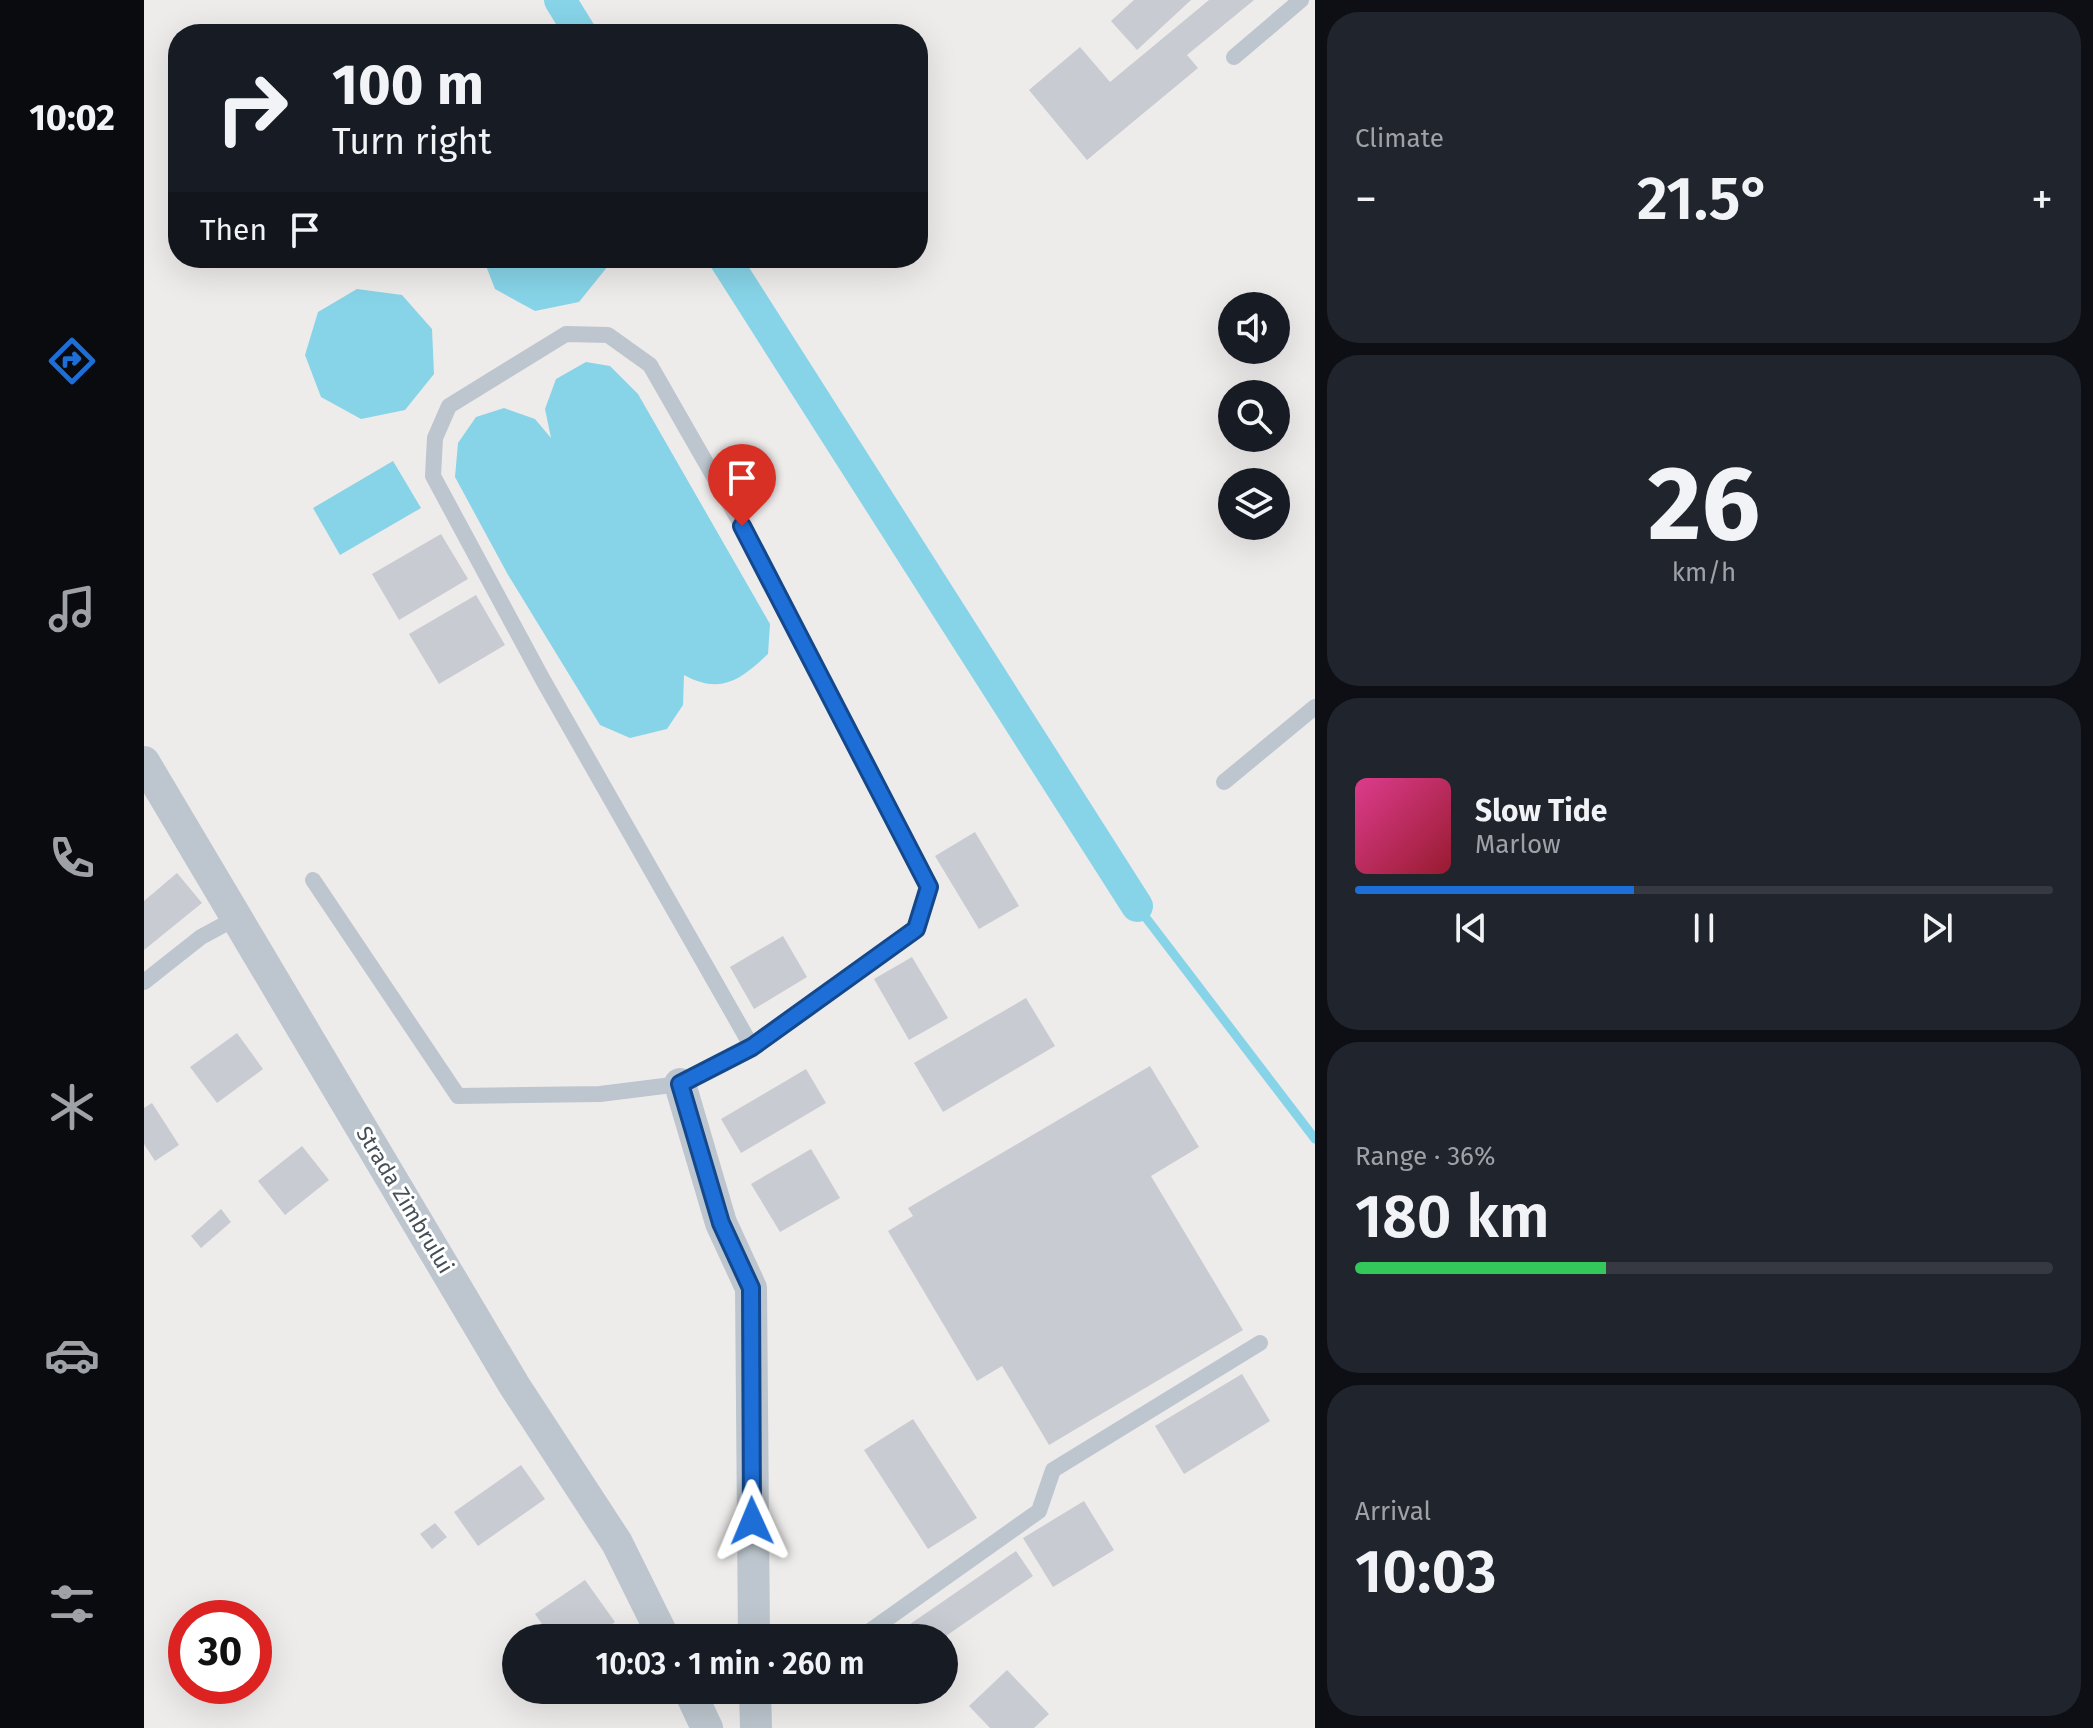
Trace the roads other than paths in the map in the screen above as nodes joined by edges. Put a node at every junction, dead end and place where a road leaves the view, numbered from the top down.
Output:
1 (1301, 0) edge
2 (1234, 57) dead end
3 (1315, 707) edge
4 (144, 762) edge
5 (1224, 782) dead end
6 (313, 880) dead end
7 (238, 917) junction
8 (144, 982) edge
9 (752, 1047) junction
10 (680, 1084) junction
11 (1260, 1343) dead end
12 (657, 1624) edge
13 (754, 1624) edge
14 (880, 1624) edge
15 (696, 1704) edge
16 (755, 1704) edge
17 (707, 1728) edge
18 (756, 1728) edge

1 - 2 lane
3 - 5 lane
4 - 7 street, Strada Zimbrului
6 - 10 lane
7 - 8 lane
7 - 12 street, Strada Zimbrului
9 - 9 lane
9 - 10 lane
10 - 13 street
11 - 14 lane
15 - 17 street
16 - 18 street

